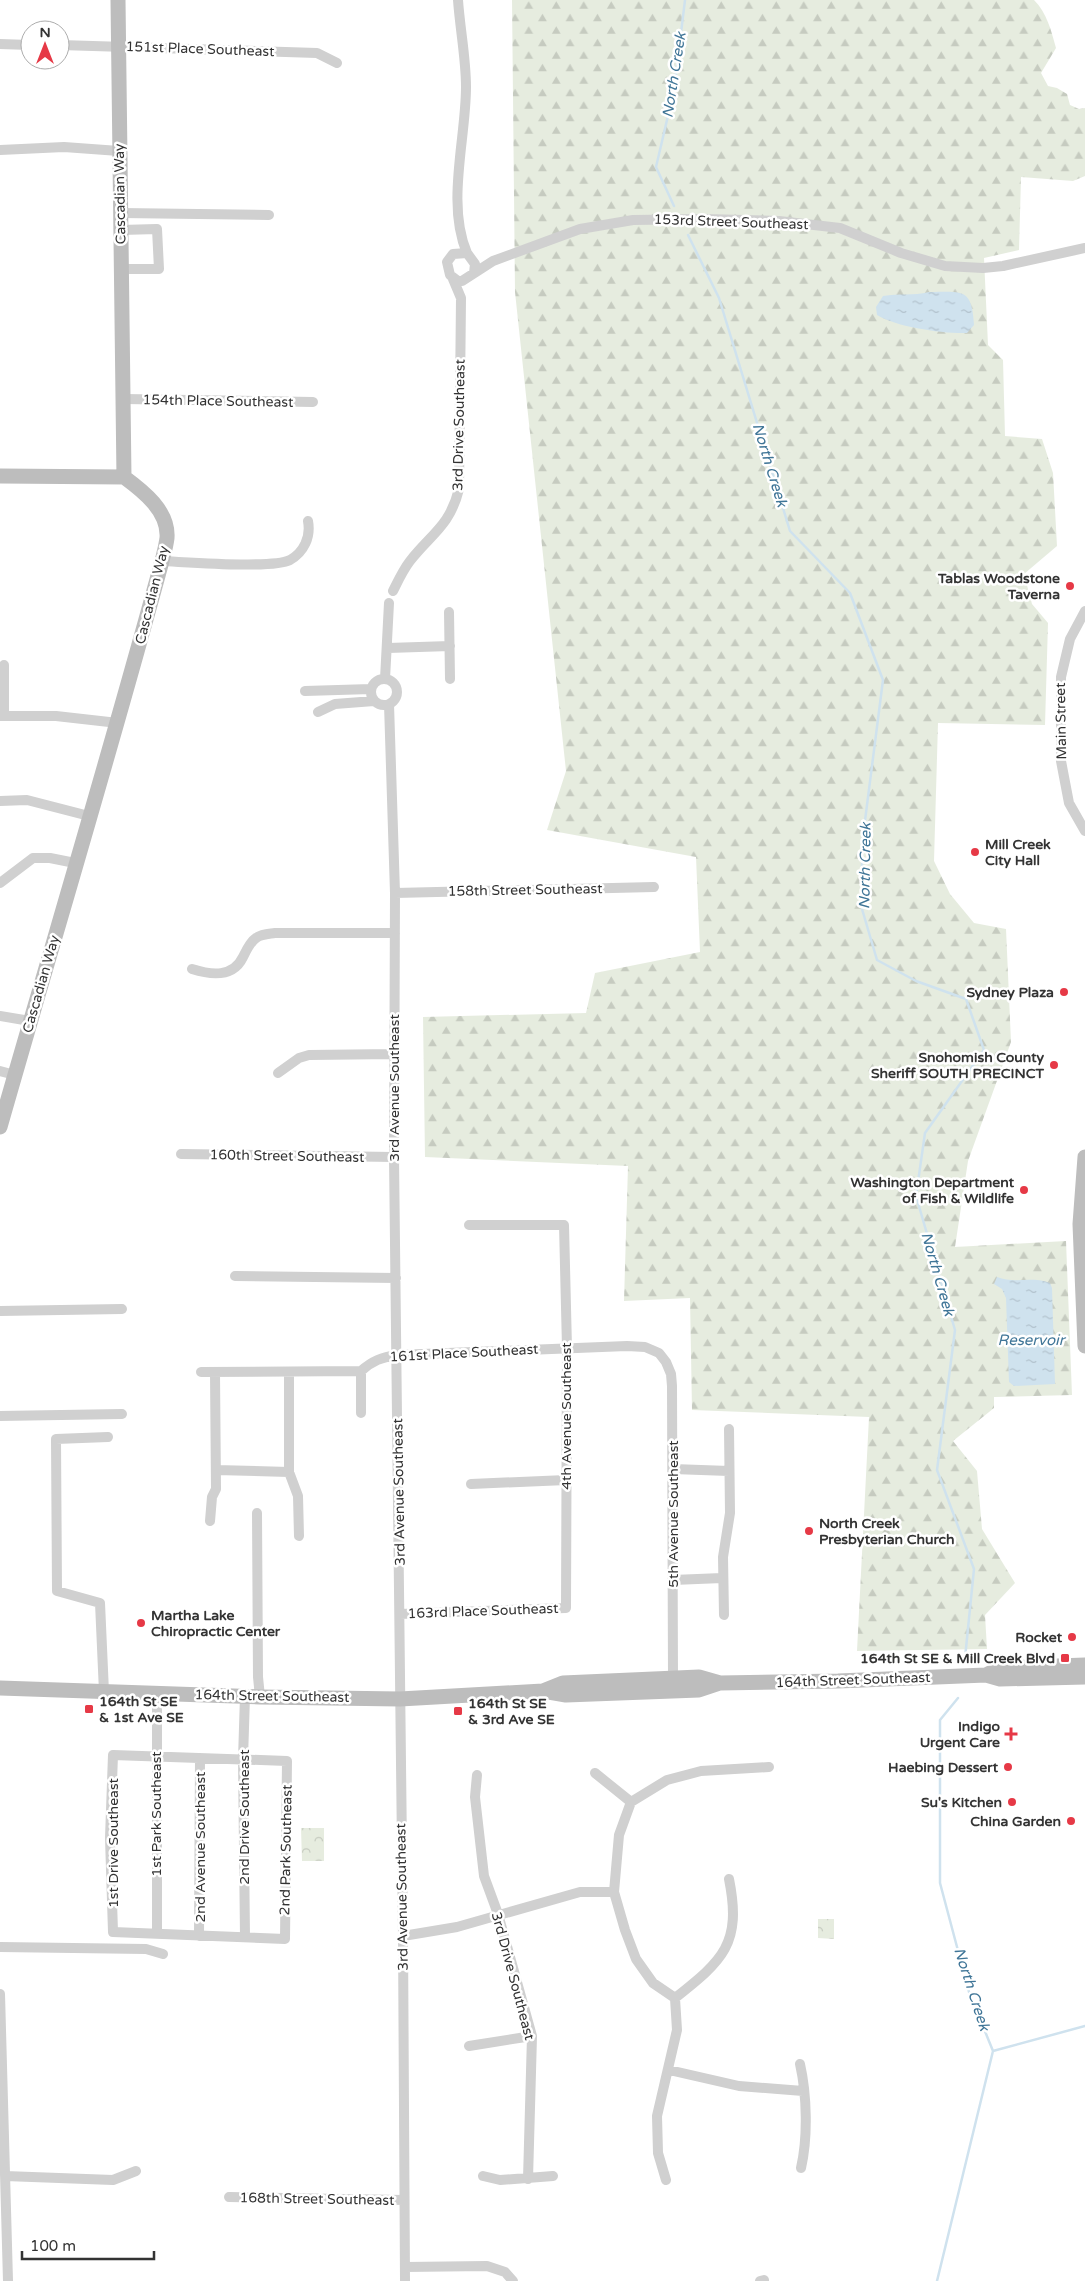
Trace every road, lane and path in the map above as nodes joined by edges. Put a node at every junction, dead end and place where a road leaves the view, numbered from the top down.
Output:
1 (118, 0) edge
2 (458, 0) edge
3 (0, 44) edge
4 (20, 44) edge
5 (70, 45) edge
6 (118, 46) junction
7 (336, 63) dead end
8 (0, 150) edge
9 (120, 151) junction
10 (121, 213) junction
11 (270, 215) dead end
12 (121, 230) junction
13 (460, 236) junction
14 (1085, 248) edge
15 (469, 254) junction
16 (450, 258) junction
17 (494, 261) junction
18 (122, 269) junction
19 (472, 275) junction
20 (453, 279) junction
21 (461, 298) junction
22 (124, 399) junction
23 (313, 402) dead end
24 (0, 476) edge
25 (124, 476) junction
26 (308, 521) dead end
27 (162, 561) junction
28 (392, 591) dead end
29 (389, 603) dead end
30 (1085, 611) edge
31 (449, 612) dead end
32 (450, 646) junction
33 (388, 648) junction
34 (4, 665) dead end
35 (450, 678) dead end
36 (385, 680) junction
37 (371, 689) junction
38 (305, 691) dead end
39 (374, 701) junction
40 (389, 704) junction
41 (318, 712) dead end
42 (2, 716) edge
43 (118, 722) junction
44 (0, 801) edge
45 (90, 816) junction
46 (1085, 830) edge
47 (76, 863) junction
48 (0, 883) edge
49 (654, 887) dead end
50 (395, 893) junction
51 (395, 932) junction
52 (192, 969) dead end
53 (0, 1016) edge
54 (30, 1020) junction
55 (394, 1054) junction
56 (0, 1071) edge
57 (278, 1073) dead end
58 (15, 1075) junction
59 (0, 1127) edge
60 (181, 1154) dead end
61 (394, 1157) junction
62 (1085, 1157) edge
63 (469, 1225) dead end
64 (235, 1276) dead end
65 (396, 1278) junction
66 (1084, 1285) edge
67 (122, 1309) dead end
68 (0, 1312) edge
69 (1085, 1346) edge
70 (567, 1348) junction
71 (659, 1354) joint
72 (397, 1355) junction
73 (361, 1371) junction
74 (201, 1372) dead end
75 (215, 1372) junction
76 (289, 1372) junction
77 (361, 1413) dead end
78 (122, 1414) dead end
79 (0, 1416) edge
80 (729, 1429) dead end
81 (108, 1437) dead end
82 (673, 1469) junction
83 (216, 1470) junction
84 (728, 1471) junction
85 (289, 1472) junction
86 (566, 1480) junction
87 (471, 1484) dead end
88 (257, 1513) dead end
89 (210, 1521) dead end
90 (299, 1536) dead end
91 (722, 1578) junction
92 (673, 1580) junction
93 (566, 1608) joint
94 (400, 1614) junction
95 (724, 1615) dead end
96 (1085, 1665) edge
97 (986, 1675) junction
98 (1085, 1677) edge
99 (673, 1678) junction
100 (720, 1683) junction
101 (0, 1688) edge
102 (104, 1692) junction
103 (543, 1692) junction
104 (157, 1694) junction
105 (252, 1697) junction
106 (400, 1698) junction
107 (156, 1756) junction
108 (200, 1758) junction
109 (244, 1759) junction
110 (769, 1768) dead end
111 (594, 1773) dead end
112 (477, 1775) dead end
113 (631, 1802) junction
114 (729, 1879) dead end
115 (614, 1892) junction
116 (498, 1914) junction
117 (157, 1934) junction
118 (199, 1936) junction
119 (403, 1936) junction
120 (245, 1938) junction
121 (0, 1947) edge
122 (163, 1954) dead end
123 (0, 1994) edge
124 (675, 1998) junction
125 (532, 2036) junction
126 (469, 2046) dead end
127 (800, 2064) dead end
128 (669, 2070) junction
129 (803, 2091) junction
130 (801, 2168) dead end
131 (136, 2170) dead end
132 (5, 2176) junction
133 (483, 2176) dead end
134 (553, 2176) dead end
135 (528, 2179) junction
136 (666, 2180) dead end
137 (230, 2197) dead end
138 (404, 2200) junction
139 (405, 2267) junction
140 (4, 2268) edge
141 (8, 2281) edge
142 (405, 2281) edge
143 (512, 2281) edge

1 - 6 street, Cascadian Way
2 - 13 street
3 - 4 street
5 - 6 street, 151st Place Southeast
6 - 7 street, 151st Place Southeast
6 - 9 street, Cascadian Way
8 - 9 street
9 - 10 street, Cascadian Way
10 - 11 street
10 - 12 street, Cascadian Way
12 - 18 street, Cascadian Way
12 - 18 street
13 - 15 street
13 - 16 street
14 - 17 street, 153rd Street Southeast
15 - 16 street
15 - 17 street
15 - 19 street
16 - 20 street
17 - 19 street, 153rd Street Southeast
18 - 22 street, Cascadian Way
19 - 20 street
19 - 21 street, 3rd Drive Southeast
20 - 21 street, 3rd Drive Southeast
21 - 28 street, 3rd Drive Southeast
22 - 23 street, 154th Place Southeast
22 - 25 street, Cascadian Way
24 - 25 street
25 - 27 street, Cascadian Way
26 - 27 street
27 - 43 street, Cascadian Way
29 - 33 street
30 - 46 street, Main Street
31 - 32 street
32 - 33 street
32 - 35 street
33 - 36 street
34 - 42 street
36 - 37 street
36 - 40 street
37 - 38 street
37 - 39 street
39 - 40 street
39 - 41 street
40 - 50 street, 3rd Avenue Southeast
42 - 43 street
43 - 45 street, Cascadian Way
44 - 45 street
45 - 47 street, Cascadian Way
47 - 48 street
47 - 54 street, Cascadian Way
49 - 50 street, 158th Street Southeast
50 - 51 street, 3rd Avenue Southeast
51 - 52 street
51 - 55 street, 3rd Avenue Southeast
53 - 54 street
54 - 58 street, Cascadian Way
55 - 57 street
55 - 61 street, 3rd Avenue Southeast
56 - 58 street
58 - 59 street, Cascadian Way
60 - 61 street, 160th Street Southeast
61 - 65 street, 3rd Avenue Southeast
62 - 66 street
63 - 70 street, 4th Avenue Southeast
64 - 65 street
65 - 72 street, 3rd Avenue Southeast
66 - 69 street
67 - 68 street
70 - 71 street, 161st Place Southeast
70 - 72 street, 161st Place Southeast
70 - 86 street, 4th Avenue Southeast
71 - 82 street, 5th Avenue Southeast
72 - 73 street, 161st Place Southeast
72 - 94 street, 3rd Avenue Southeast
73 - 76 street
73 - 77 street
74 - 75 street
75 - 76 street
75 - 83 street
76 - 85 street
78 - 79 street
80 - 84 street
81 - 102 street
82 - 84 street
82 - 92 street, 5th Avenue Southeast
83 - 85 street
83 - 89 street
84 - 91 street
85 - 90 street
86 - 87 street
86 - 93 street, 4th Avenue Southeast
88 - 105 street, 2nd Drive Southeast
91 - 92 street
91 - 95 street
92 - 99 street, 5th Avenue Southeast
93 - 94 street, 163rd Place Southeast
94 - 106 street, 3rd Avenue Southeast
96 - 97 street, 164th Street Southeast
97 - 98 street, 164th Street Southeast
97 - 100 street, 164th Street Southeast
99 - 100 street, 164th Street Southeast
99 - 103 street, 164th Street Southeast
100 - 103 street, 164th Street Southeast
101 - 102 street, 164th Street Southeast
102 - 104 street, 164th Street Southeast
103 - 106 street, 164th Street Southeast
104 - 105 street, 164th Street Southeast
104 - 107 street, 1st Park Southeast
105 - 106 street, 164th Street Southeast
105 - 109 street, 2nd Drive Southeast
106 - 119 street, 3rd Avenue Southeast
107 - 108 street
107 - 117 street, 1st Park Southeast
107 - 117 street, 1st Drive Southeast
108 - 109 street
108 - 118 street, 2nd Avenue Southeast
109 - 120 street, 2nd Drive Southeast
109 - 120 street, 2nd Park Southeast
110 - 113 street
111 - 113 street
112 - 116 street, 3rd Drive Southeast
113 - 115 street
114 - 124 street
115 - 116 street
115 - 124 street
116 - 119 street
116 - 125 street, 3rd Drive Southeast
117 - 118 street
118 - 120 street
119 - 138 street, 3rd Avenue Southeast
121 - 122 street
123 - 132 street
124 - 128 street
125 - 126 street
125 - 135 street, 3rd Drive Southeast
127 - 129 street
128 - 129 street
128 - 136 street
129 - 130 street
131 - 132 street
132 - 140 street
133 - 135 street
134 - 135 street
137 - 138 street, 168th Street Southeast
138 - 139 street, 3rd Avenue Southeast
139 - 142 street, 3rd Avenue Southeast
139 - 143 street
140 - 141 street

